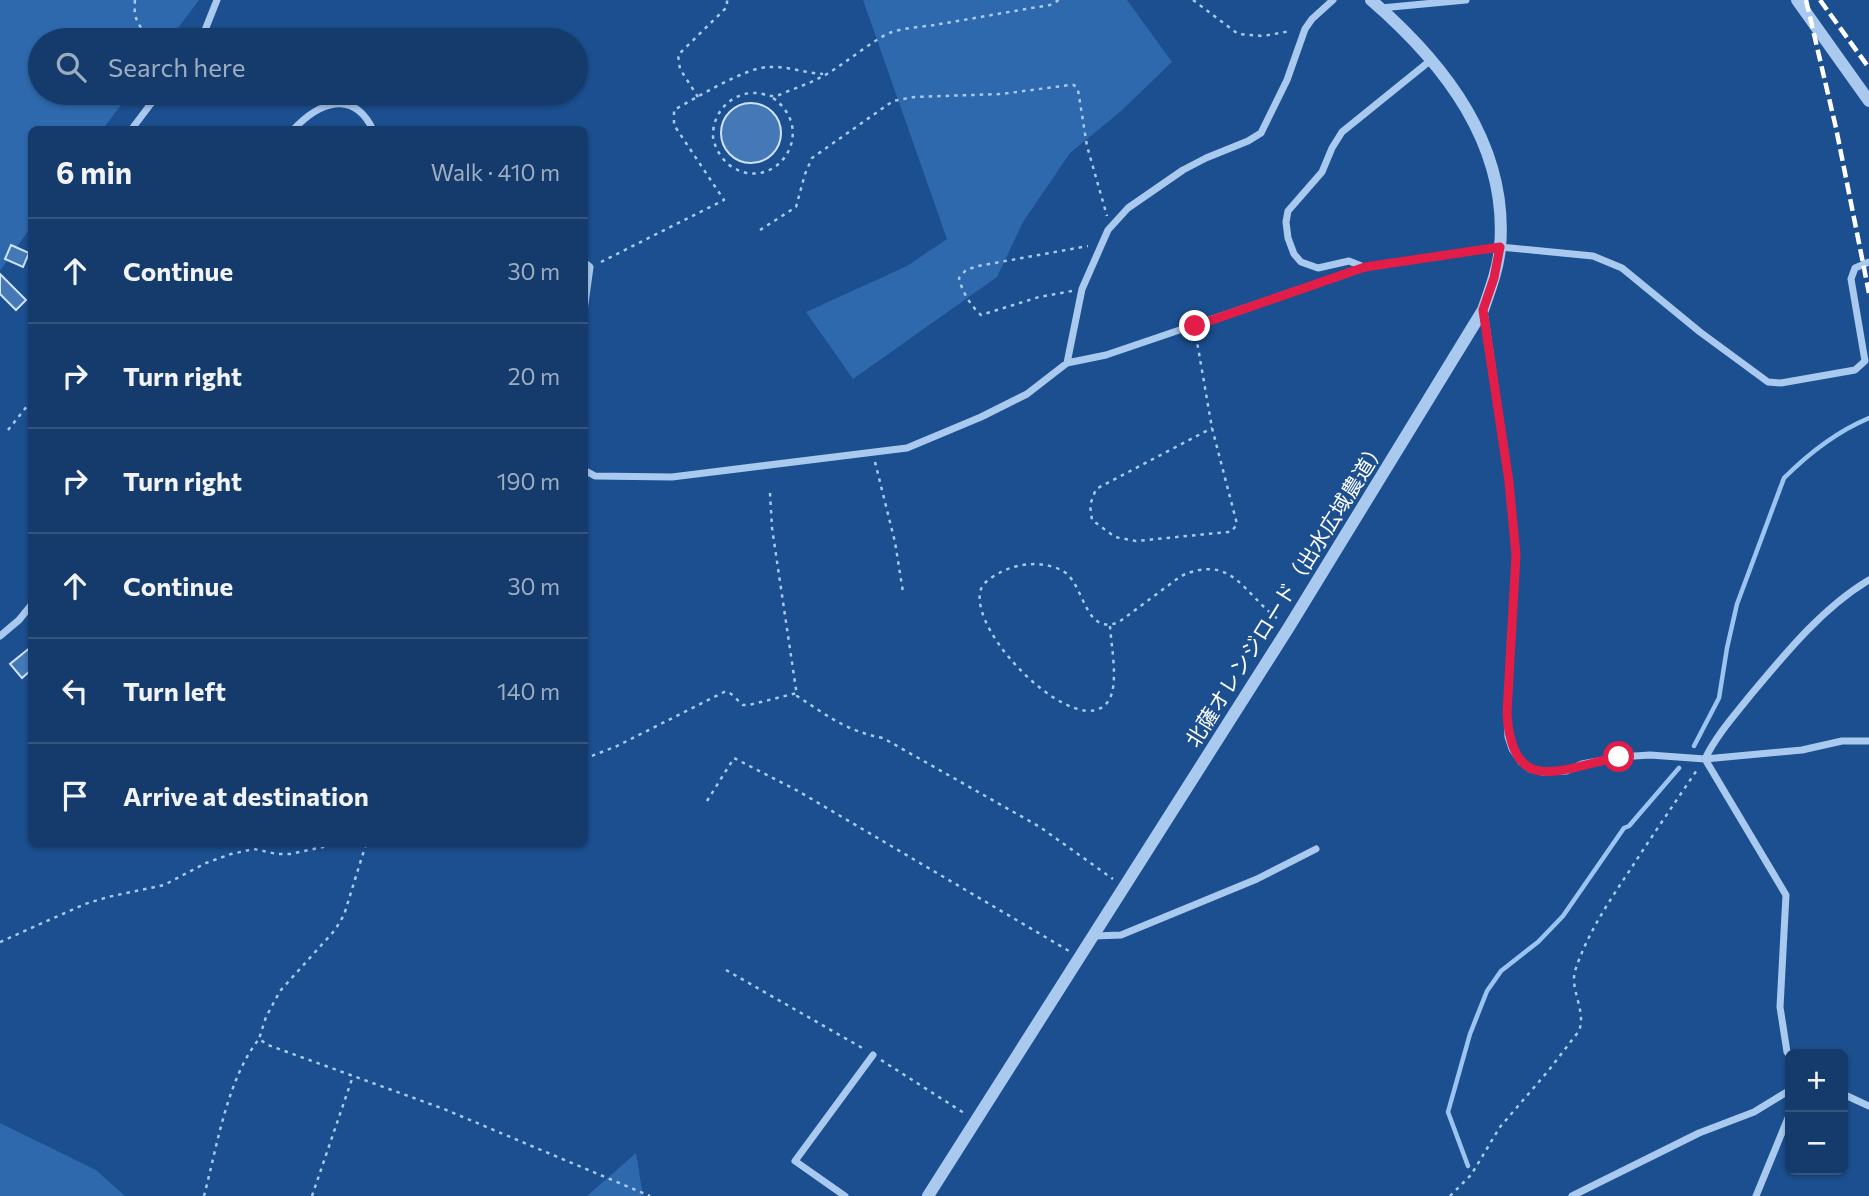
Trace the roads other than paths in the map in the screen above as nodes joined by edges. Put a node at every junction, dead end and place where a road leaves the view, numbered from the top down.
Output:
1 (217, 0) edge
2 (1333, 0) edge
3 (1466, 0) edge
4 (1797, 0) edge
5 (1376, 4) edge
6 (206, 28) edge
7 (1431, 60) junction
8 (1869, 101) edge
9 (150, 105) edge
10 (328, 105) edge
11 (340, 105) edge
12 (134, 126) edge
13 (298, 126) edge
14 (371, 126) edge
15 (1500, 247) junction
16 (1869, 262) edge
17 (1365, 267) junction
18 (1483, 310) junction
19 (1067, 363) junction
20 (588, 472) edge
21 (1869, 580) edge
22 (28, 609) edge
23 (0, 636) edge
24 (1869, 741) edge
25 (1705, 759) junction
26 (1316, 849) dead end
27 (1094, 936) junction
28 (1787, 1049) edge
29 (873, 1055) road end
30 (1785, 1093) edge
31 (1848, 1096) edge
32 (1869, 1106) edge
33 (1785, 1125) edge
34 (845, 1196) edge
35 (928, 1196) edge
36 (1572, 1196) edge
37 (1756, 1196) edge

1 - 6 street
2 - 19 street
3 - 5 street
4 - 8 street
5 - 7 street, 北薩オレンジロード（出水広域農道）
7 - 15 street, 北薩オレンジロード（出水広域農道）
7 - 17 street
9 - 12 street
10 - 13 street
11 - 14 street
15 - 16 street
15 - 17 street
15 - 18 street, 北薩オレンジロード（出水広域農道）
17 - 19 street
18 - 25 street
18 - 27 street, 北薩オレンジロード（出水広域農道）
19 - 20 street
21 - 25 street
22 - 23 street
24 - 25 street
25 - 28 street
26 - 27 street
27 - 35 street, 北薩オレンジロード（出水広域農道）
29 - 34 street
30 - 36 street
31 - 32 street
33 - 37 street

